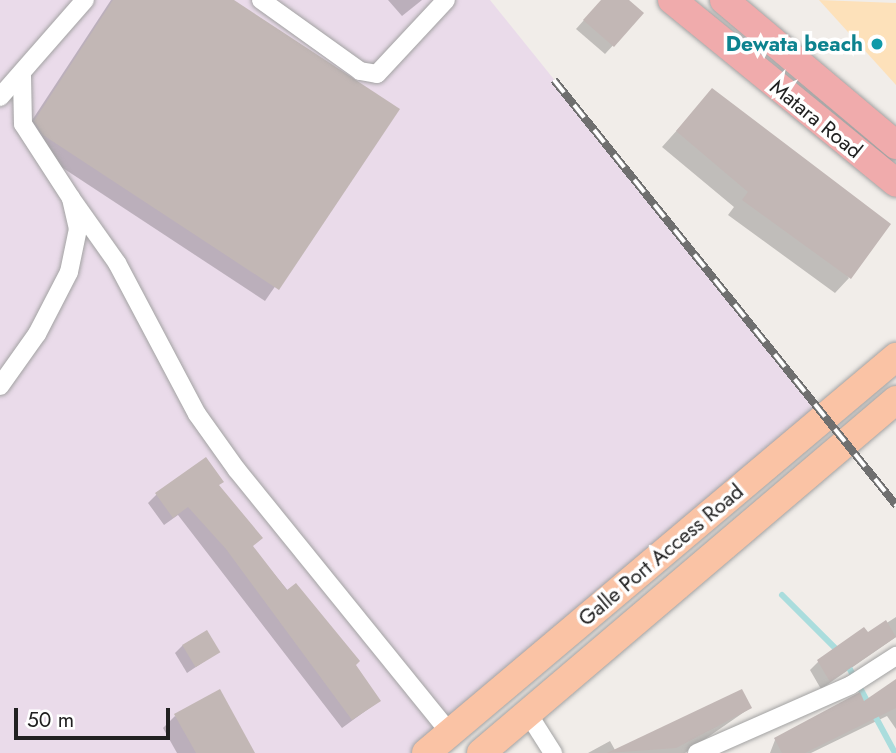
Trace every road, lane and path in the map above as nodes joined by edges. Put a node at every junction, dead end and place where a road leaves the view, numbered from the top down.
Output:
1 (85, 0) edge
2 (261, 0) edge
3 (446, 0) edge
4 (672, 0) edge
5 (724, 0) edge
6 (22, 75) junction
7 (0, 97) edge
8 (896, 145) edge
9 (896, 183) edge
10 (71, 198) junction
11 (896, 345) edge
12 (896, 357) edge
13 (871, 378) junction
14 (0, 386) edge
15 (896, 400) edge
16 (896, 656) edge
17 (527, 712) junction
18 (450, 733) junction
19 (426, 753) edge
20 (481, 753) edge
21 (553, 753) edge
22 (696, 753) edge

1 - 6 street
2 - 3 street
4 - 9 highway, Matara Road
5 - 8 highway, Matara Road
6 - 7 street
6 - 10 street
10 - 14 street
10 - 18 street
11 - 13 main road
12 - 13 main road, Galle Port Access Road
13 - 18 main road, Galle Port Access Road
15 - 17 main road, Galle Port Access Road
16 - 22 street
17 - 20 main road, Galle Port Access Road
17 - 21 street
18 - 19 main road, Galle Port Access Road

